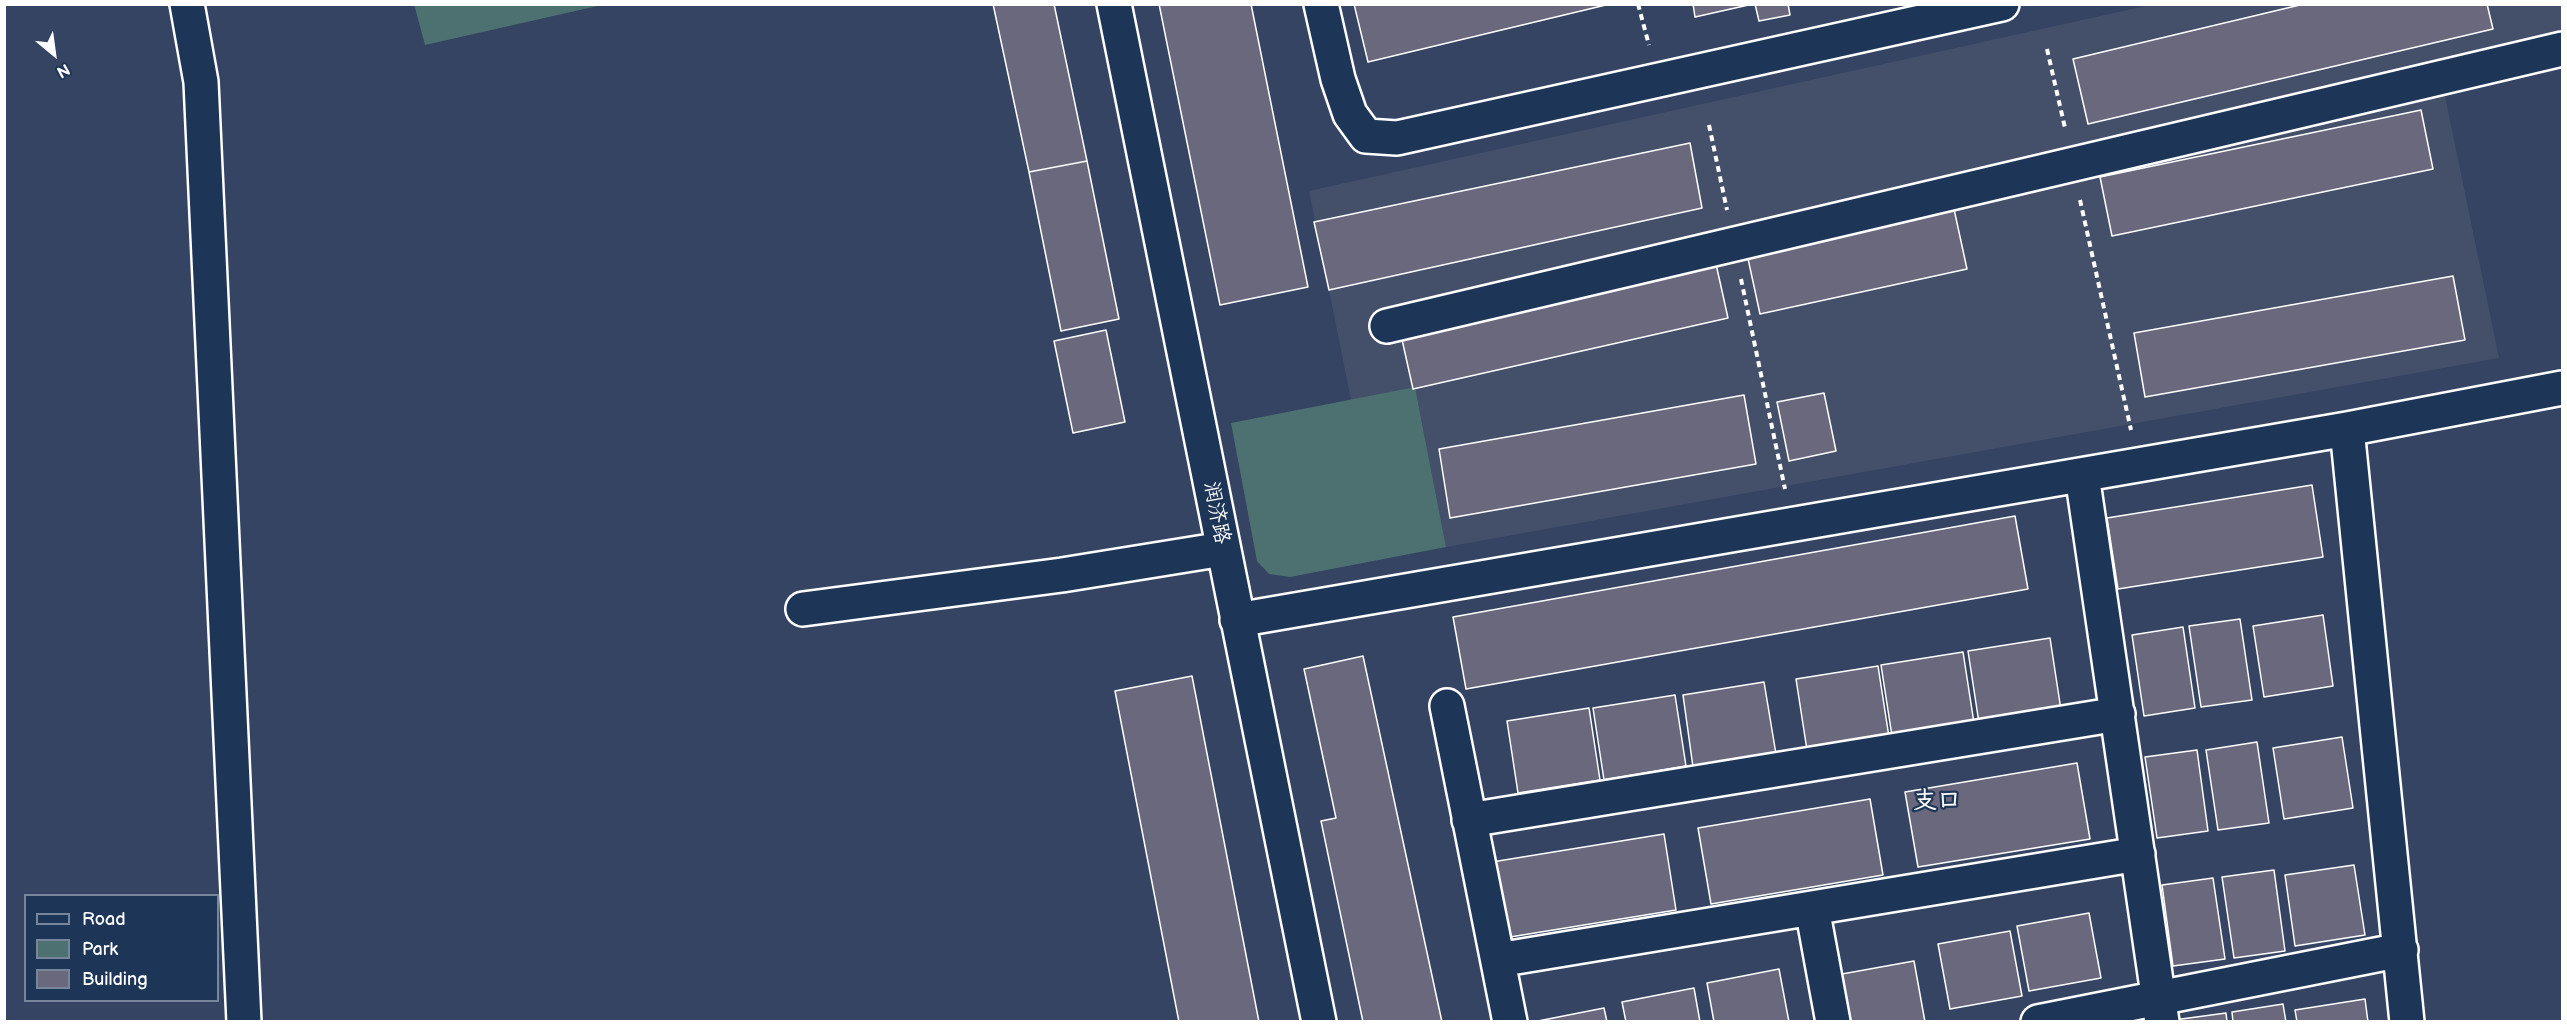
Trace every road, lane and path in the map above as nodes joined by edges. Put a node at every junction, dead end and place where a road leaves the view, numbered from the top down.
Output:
1 (188, 4) edge
2 (1114, 4) edge
3 (1321, 4) edge
4 (2002, 4) edge
5 (2047, 49) dead end
6 (2562, 49) edge
7 (1709, 125) dead end
8 (2073, 165) junction
9 (1734, 244) junction
10 (1387, 326) dead end
11 (2562, 388) edge
12 (2347, 429) junction
13 (2138, 466) junction
14 (2082, 475) junction
15 (1793, 525) junction
16 (1223, 549) junction
17 (802, 609) dead end
18 (1237, 620) junction
19 (1447, 706) dead end
20 (2118, 714) junction
21 (1469, 820) junction
22 (2138, 854) junction
23 (1812, 908) junction
24 (2401, 950) junction
25 (1498, 960) junction
26 (2161, 1009) edge
27 (244, 1022) edge
28 (1319, 1022) edge
29 (1510, 1022) edge
30 (1833, 1022) edge
31 (2038, 1022) edge
32 (2407, 1022) edge

1 - 27 street
2 - 16 street, 润济路
3 - 4 street
5 - 8 path
6 - 8 street
7 - 9 path
8 - 9 street
8 - 13 path
9 - 10 street
9 - 15 path
11 - 12 street
12 - 13 street
12 - 24 street
13 - 14 street
14 - 15 street
14 - 20 street
15 - 18 street
16 - 17 street
16 - 18 street, 润济路
18 - 28 street, 润济路
19 - 21 street
20 - 21 street
20 - 22 street
21 - 25 street
22 - 23 street
22 - 26 street
23 - 25 street
23 - 30 street
24 - 26 street
24 - 32 street
25 - 29 street
26 - 31 street

